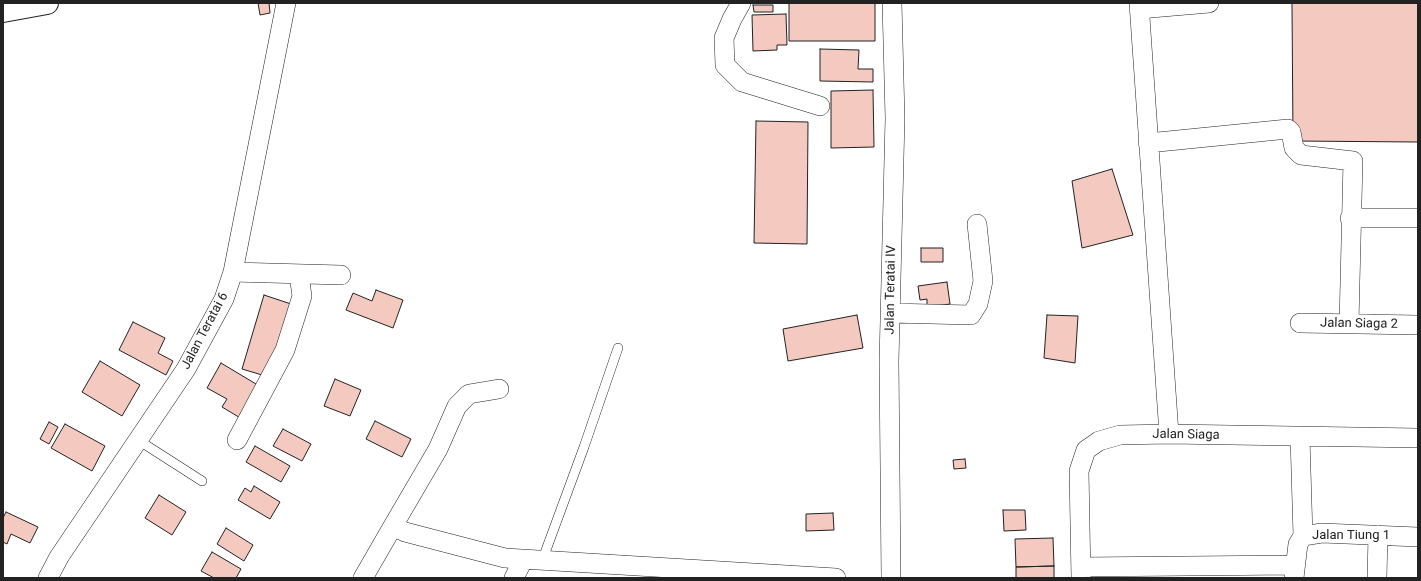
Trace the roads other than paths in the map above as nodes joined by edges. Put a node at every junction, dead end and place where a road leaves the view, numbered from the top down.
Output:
1 (47, 3) edge
2 (286, 3) edge
3 (741, 3) edge
4 (892, 3) edge
5 (1209, 3) edge
6 (1139, 6) edge
7 (3, 12) edge
8 (820, 106) dead end
9 (1148, 143) junction
10 (1350, 218) junction
11 (1418, 218) edge
12 (977, 224) dead end
13 (233, 272) junction
14 (299, 274) junction
15 (341, 275) dead end
16 (890, 313) junction
17 (1300, 323) dead end
18 (1349, 323) junction
19 (1418, 325) edge
20 (618, 348) dead end
21 (499, 389) dead end
22 (1169, 434) junction
23 (1300, 437) junction
24 (1418, 438) edge
25 (138, 440) junction
26 (237, 440) dead end
27 (202, 481) dead end
28 (393, 526) junction
29 (1378, 535) junction
30 (1303, 536) junction
31 (1418, 537) edge
32 (523, 560) junction
33 (542, 561) junction
34 (1081, 572) edge
35 (1294, 572) edge
36 (48, 578) edge
37 (363, 578) edge
38 (514, 578) edge
39 (836, 578) edge
40 (891, 578) edge
41 (1377, 578) edge

1 - 7 street
2 - 13 street, Jalan Teratai 6
3 - 8 street
4 - 16 street, Jalan Teratai IV
5 - 6 street
6 - 9 street
9 - 10 street
9 - 22 street
10 - 11 street
10 - 18 street
12 - 16 street
13 - 14 street
13 - 25 street, Jalan Teratai 6
14 - 15 street
14 - 26 street
16 - 40 street, Jalan Teratai IV
17 - 18 street, Jalan Siaga 2
18 - 19 street, Jalan Siaga 2
20 - 33 lane
21 - 28 street
22 - 23 street, Jalan Siaga
22 - 34 street, Jalan Siaga
23 - 24 street, Jalan Siaga
23 - 30 street
25 - 27 lane
25 - 36 street, Jalan Teratai 6
28 - 32 street
28 - 37 street
29 - 30 street, Jalan Tiung 1
29 - 31 street, Jalan Tiung 1
29 - 41 street
30 - 35 street, Jalan Tiung 1
32 - 33 street
32 - 38 street
33 - 39 street
34 - 35 street

